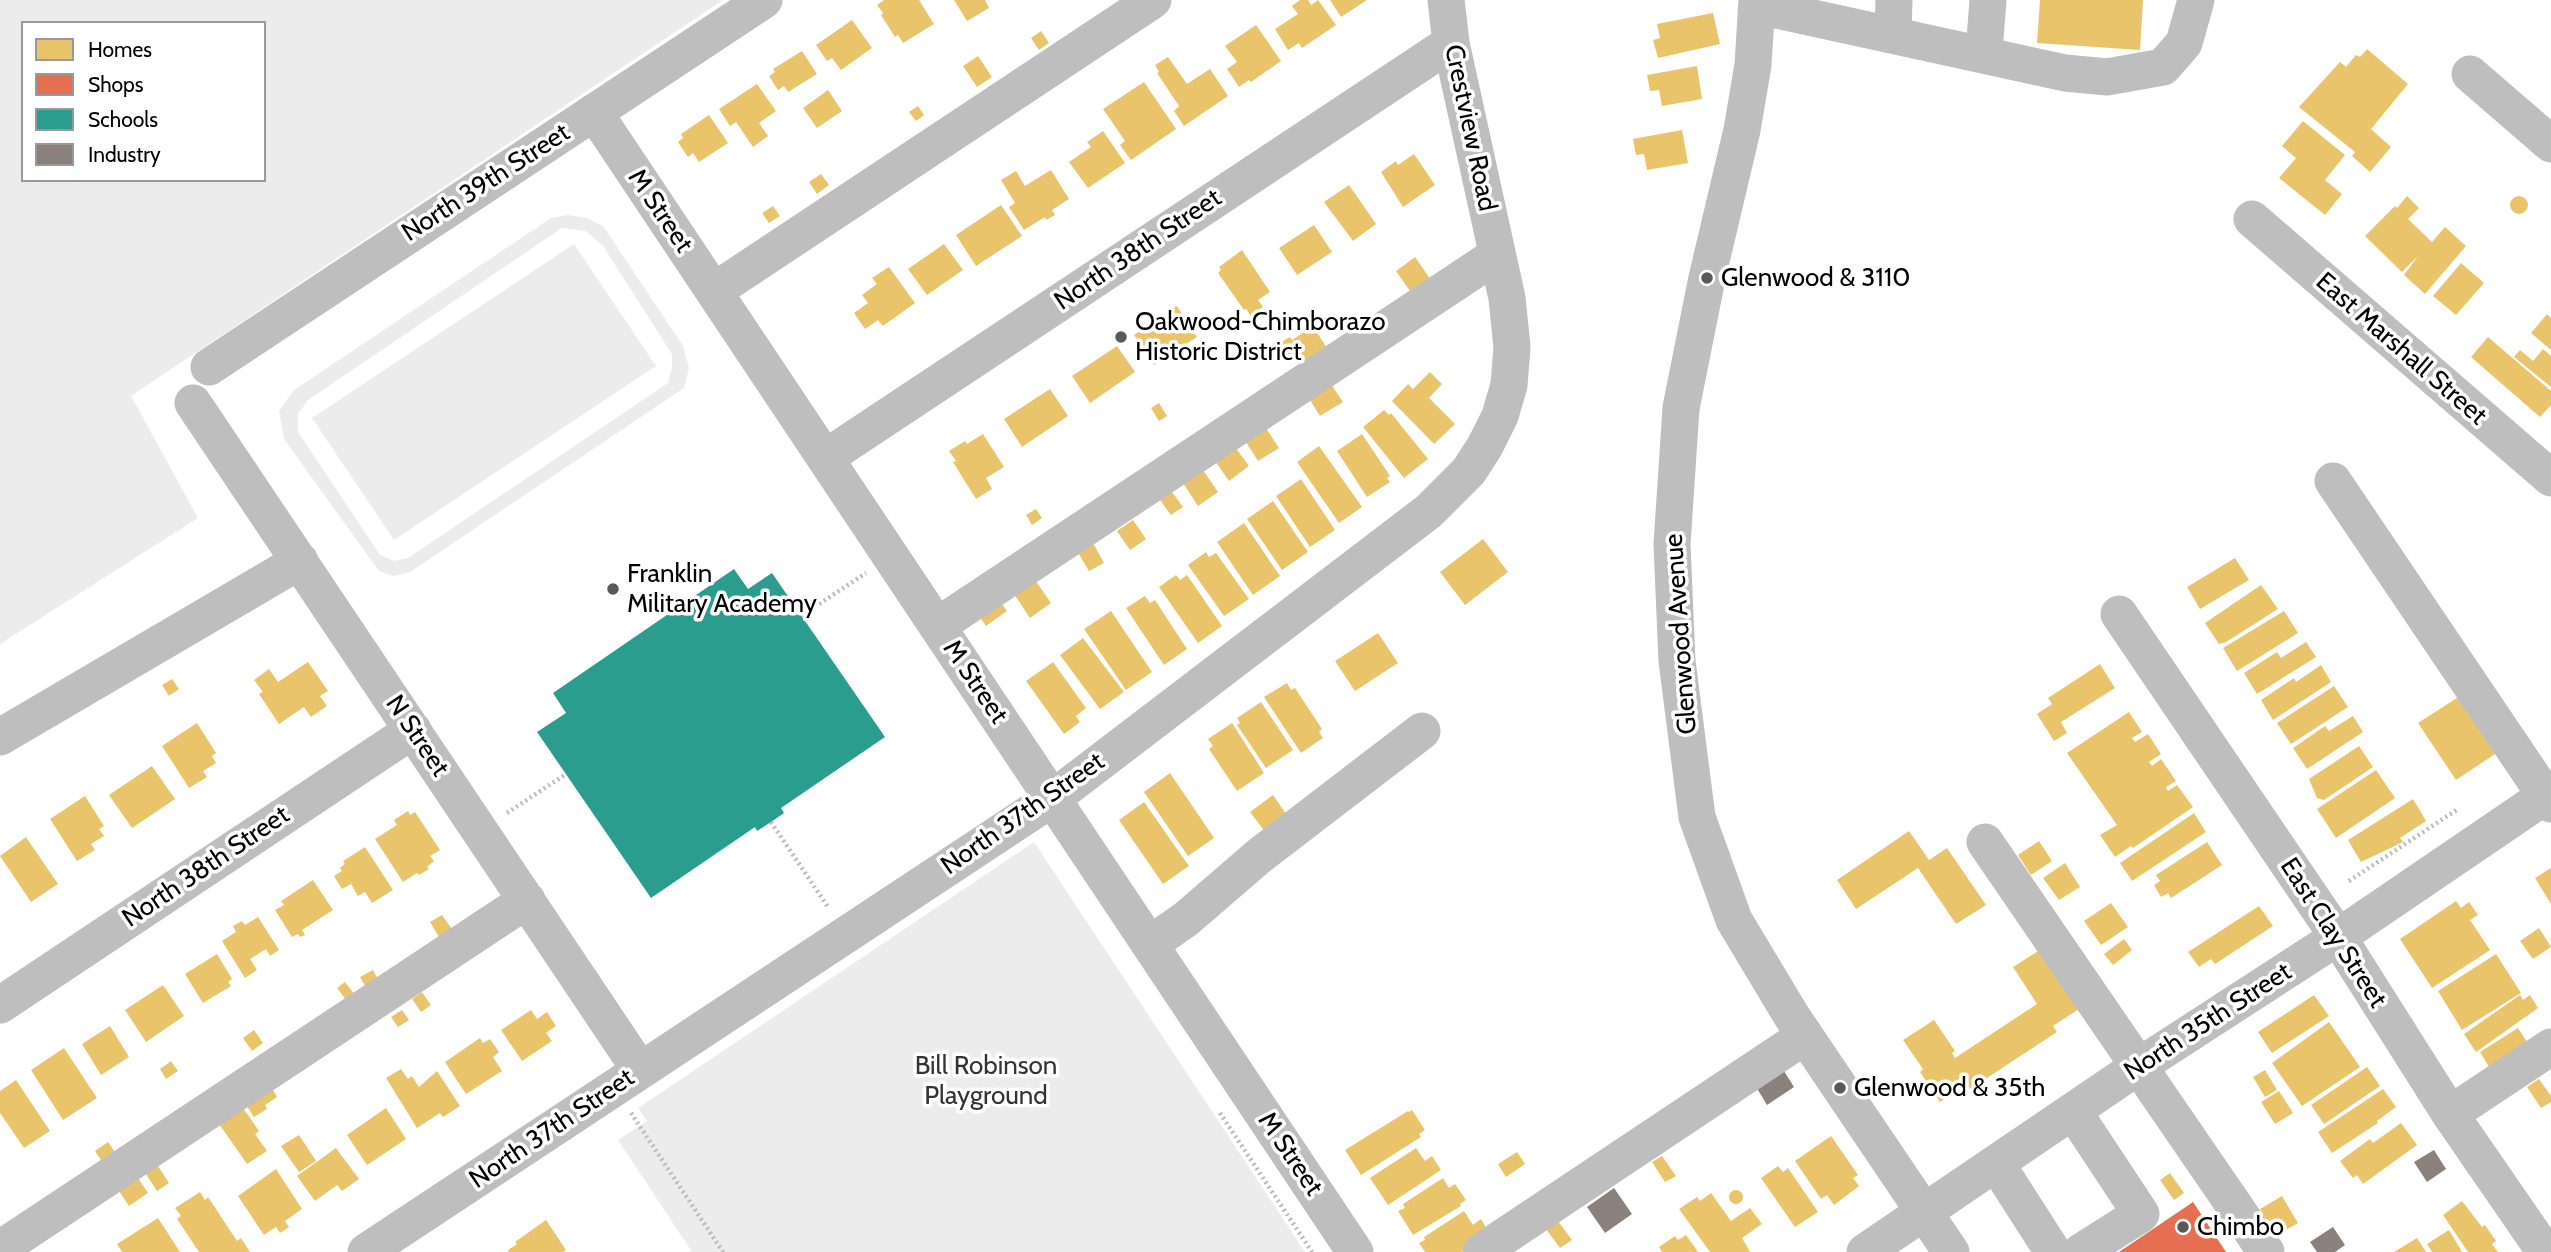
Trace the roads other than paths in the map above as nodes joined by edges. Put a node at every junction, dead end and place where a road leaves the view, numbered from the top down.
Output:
1 (764, 0) edge
2 (1153, 0) edge
3 (1446, 0) edge
4 (1987, 0) edge
5 (2196, 0) edge
6 (1757, 3) edge
7 (1893, 17) edge
8 (1451, 43) junction
9 (1984, 53) junction
10 (2470, 74) dead end
11 (594, 112) junction
12 (2551, 144) edge
13 (2252, 219) dead end
14 (1497, 255) junction
15 (714, 291) junction
16 (209, 367) dead end
17 (193, 402) dead end
18 (825, 458) junction
19 (2551, 478) edge
20 (2333, 481) dead end
21 (300, 561) junction
22 (2119, 614) dead end
23 (937, 626) junction
24 (413, 730) junction
25 (1422, 732) dead end
26 (0, 737) edge
27 (2549, 797) edge
28 (1053, 798) junction
29 (1986, 842) dead end
30 (527, 900) junction
31 (2337, 937) junction
32 (1150, 944) junction
33 (0, 1005) edge
34 (1805, 1036) junction
35 (2551, 1047) edge
36 (2139, 1066) junction
37 (640, 1070) junction
38 (2073, 1111) junction
39 (2450, 1114) junction
40 (1996, 1163) junction
41 (1925, 1211) junction
42 (0, 1249) edge
43 (366, 1252) edge
44 (1356, 1252) edge
45 (1480, 1252) edge
46 (1865, 1252) edge
47 (1951, 1252) edge
48 (2053, 1252) edge
49 (2081, 1252) edge
50 (2266, 1252) edge
51 (2546, 1252) edge

1 - 11 street, North 39th Street
2 - 15 street
3 - 8 street, Crestview Road
4 - 9 street
5 - 9 street
6 - 7 street
6 - 34 street, Glenwood Avenue
7 - 9 street
8 - 14 street, Crestview Road
8 - 18 street, North 38th Street
10 - 12 street
11 - 15 street, M Street
11 - 16 street, North 39th Street
13 - 19 street, East Marshall Street
14 - 23 street
14 - 28 street, North 37th Street
15 - 18 street, M Street
17 - 21 street, N Street
18 - 23 street, M Street
20 - 27 street
21 - 24 street, N Street
21 - 26 street
22 - 31 street, East Clay Street
23 - 28 street, M Street
24 - 30 street, N Street
24 - 33 street, North 38th Street
25 - 32 street
27 - 31 street, North 35th Street
28 - 32 street, M Street
28 - 37 street, North 37th Street
29 - 36 street
30 - 37 street, N Street
30 - 42 street
31 - 36 street, North 35th Street
31 - 39 street, East Clay Street
32 - 44 street, M Street
34 - 41 street, Glenwood Avenue
34 - 45 street
35 - 39 street
36 - 38 street, North 35th Street
36 - 50 street
37 - 43 street, North 37th Street
38 - 40 street, North 35th Street
38 - 49 street
39 - 51 street, East Clay Street
40 - 41 street, North 35th Street
40 - 48 street
41 - 46 street, North 35th Street
41 - 47 street, Glenwood Avenue

